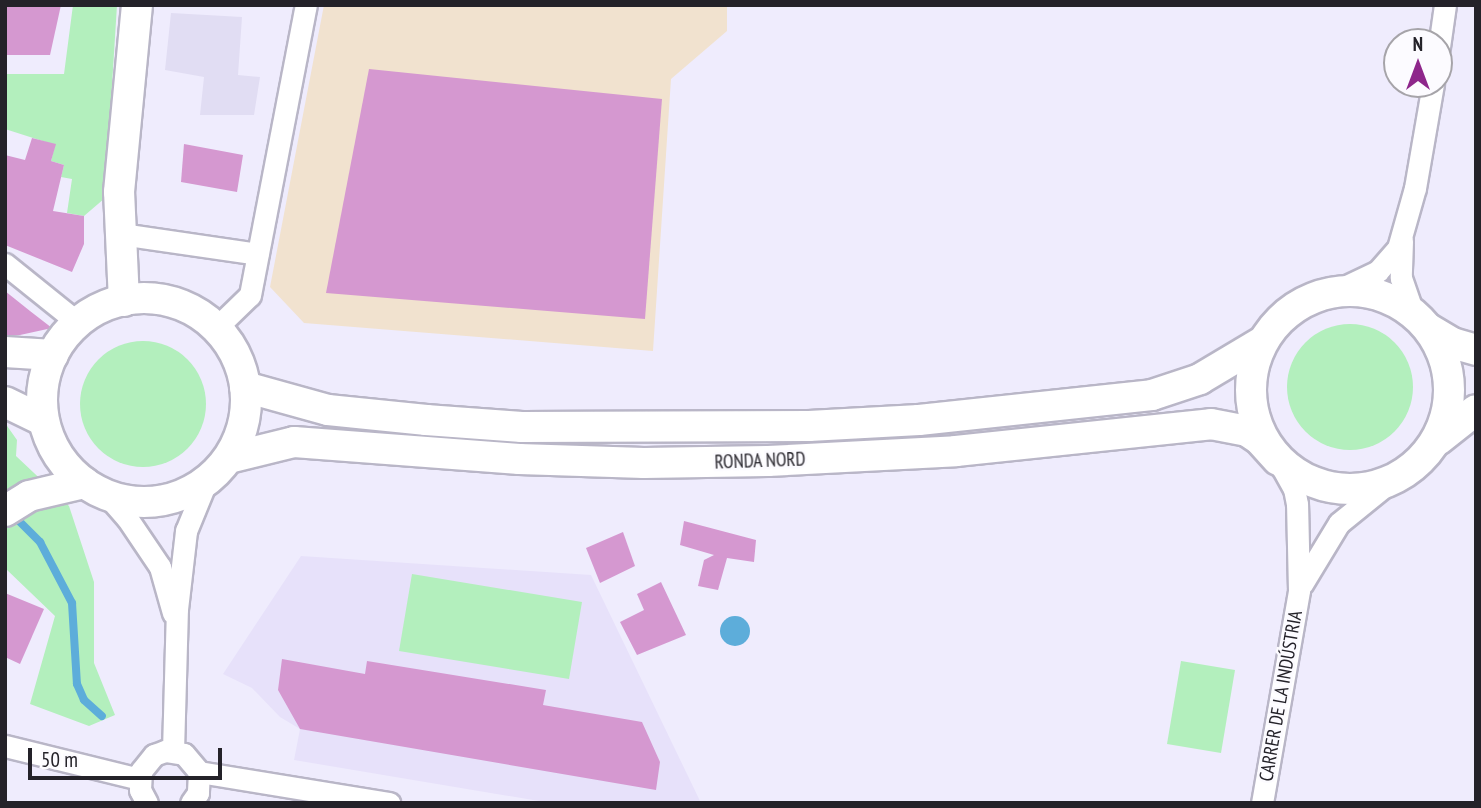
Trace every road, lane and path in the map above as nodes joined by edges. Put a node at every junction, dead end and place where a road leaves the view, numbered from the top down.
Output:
1 (137, 5) edge
2 (306, 5) edge
3 (1445, 5) edge
4 (1442, 28) edge
5 (1431, 98) edge
6 (121, 234) junction
7 (1402, 239) junction
8 (258, 254) junction
9 (5, 264) edge
10 (1334, 292) junction
11 (124, 301) junction
12 (76, 321) junction
13 (1421, 321) junction
14 (216, 328) junction
15 (1262, 342) junction
16 (1476, 349) edge
17 (5, 352) edge
18 (53, 355) junction
19 (245, 387) junction
20 (5, 402) edge
21 (1476, 410) edge
22 (44, 421) junction
23 (1433, 446) junction
24 (229, 458) junction
25 (1278, 460) junction
26 (1391, 481) junction
27 (206, 482) junction
28 (95, 488) junction
29 (18, 503) edge
30 (1299, 590) junction
31 (177, 625) junction
32 (5, 746) edge
33 (173, 751) junction
34 (139, 779) junction
35 (200, 793) edge
36 (148, 803) edge
37 (389, 803) edge
38 (1262, 803) edge

1 - 6 main road
2 - 8 street
3 - 4 street
5 - 7 street
6 - 8 street
6 - 11 main road
7 - 10 street
7 - 13 street
8 - 14 street
9 - 12 street
10 - 13 main road
10 - 15 main road
11 - 12 main road
11 - 14 main road
12 - 18 main road
13 - 16 main road
13 - 23 main road
14 - 19 main road
15 - 19 main road, RONDA NORD
15 - 25 main road
17 - 18 main road
18 - 22 main road
19 - 24 main road
20 - 22 main road
21 - 23 main road
22 - 28 main road
23 - 26 main road
24 - 25 main road, RONDA NORD
24 - 27 main road
25 - 26 main road
25 - 30 street
26 - 30 street
27 - 28 main road
27 - 31 street
28 - 29 main road
28 - 31 street
30 - 38 street, CARRER DE LA INDÚSTRIA
31 - 33 street
32 - 34 street
33 - 34 street
33 - 35 street
34 - 36 street
35 - 37 street

